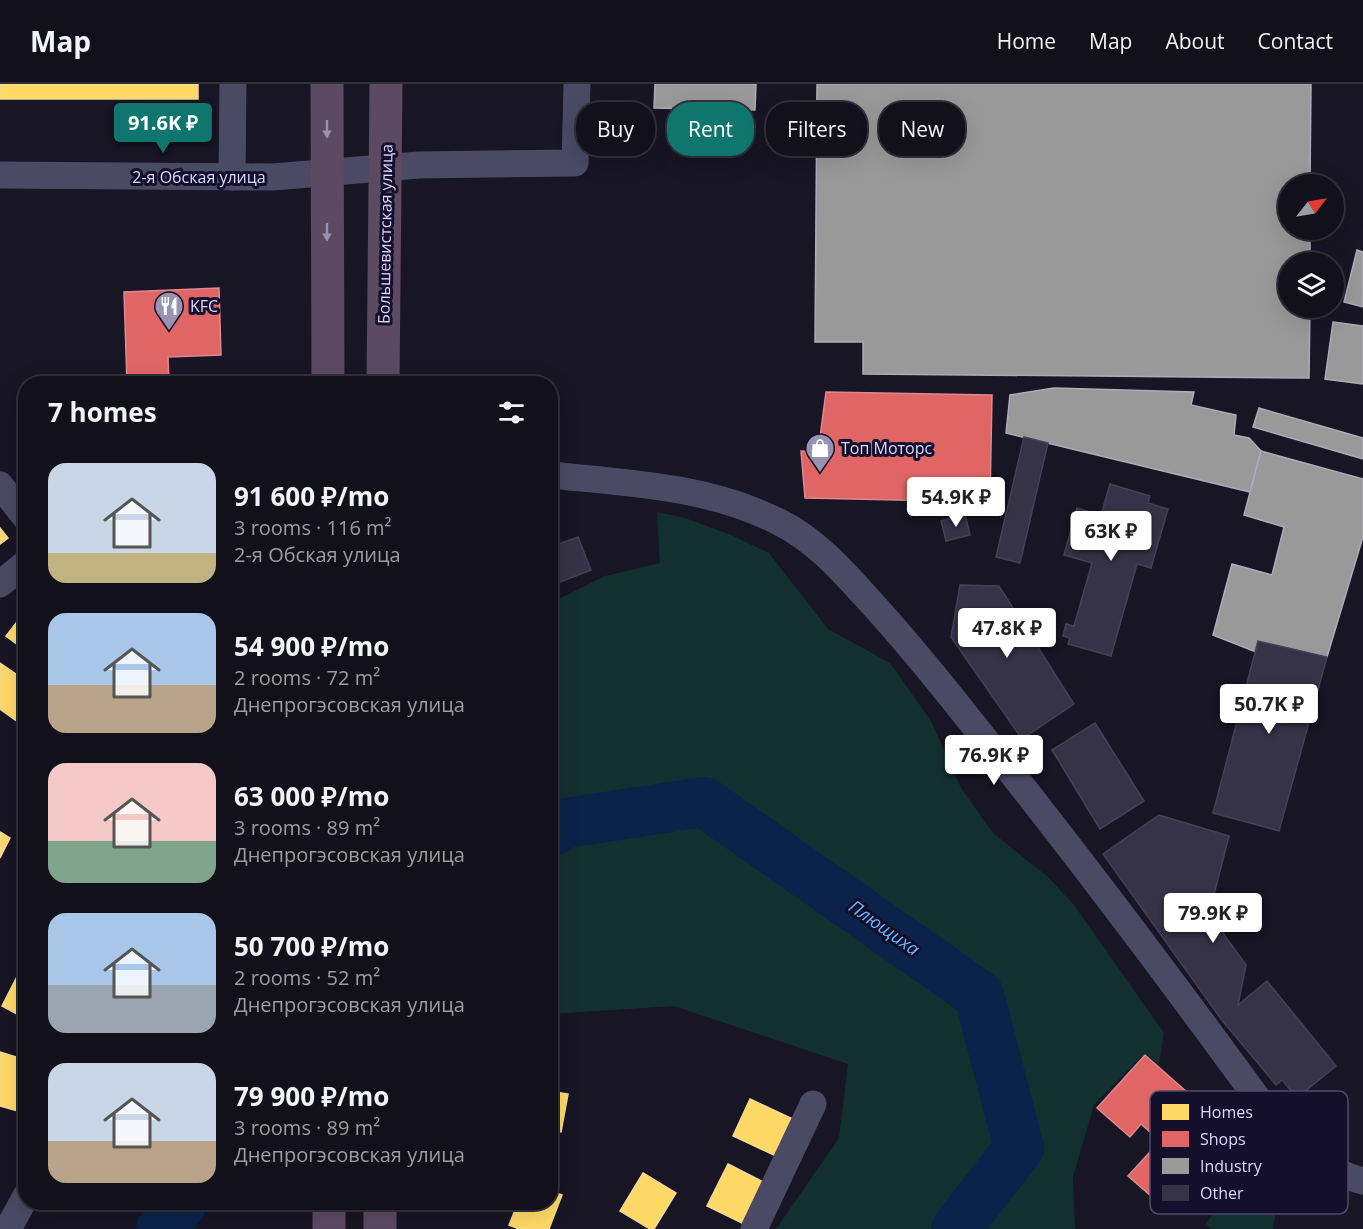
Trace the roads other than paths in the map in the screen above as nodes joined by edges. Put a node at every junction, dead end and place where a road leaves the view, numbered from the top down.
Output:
1 (233, 84) edge
2 (327, 84) edge
3 (386, 84) edge
4 (577, 84) edge
5 (386, 167) junction
6 (327, 174) junction
7 (0, 175) edge
8 (232, 177) junction
9 (328, 376) edge
10 (382, 376) edge
11 (558, 476) edge
12 (0, 484) edge
13 (18, 508) edge
14 (18, 569) edge
15 (0, 584) edge
16 (1252, 1091) edge
17 (813, 1104) dead end
18 (1348, 1176) edge
19 (1363, 1180) edge
20 (18, 1210) edge
21 (329, 1210) edge
22 (380, 1210) edge
23 (8, 1229) edge
24 (329, 1229) edge
25 (380, 1229) edge
26 (754, 1229) edge

1 - 8 street
2 -> 6 highway
3 - 5 highway, Большевистская улица
4 - 5 street, 2-я Обская улица
5 - 6 street, 2-я Обская улица
5 - 10 highway, Большевистская улица
6 - 8 street, 2-я Обская улица
6 -> 9 highway
7 - 8 street, 2-я Обская улица
11 - 16 street
12 - 13 street
14 - 15 street
17 - 26 street
18 - 19 street
20 - 23 street
21 - 24 highway
22 - 25 highway

